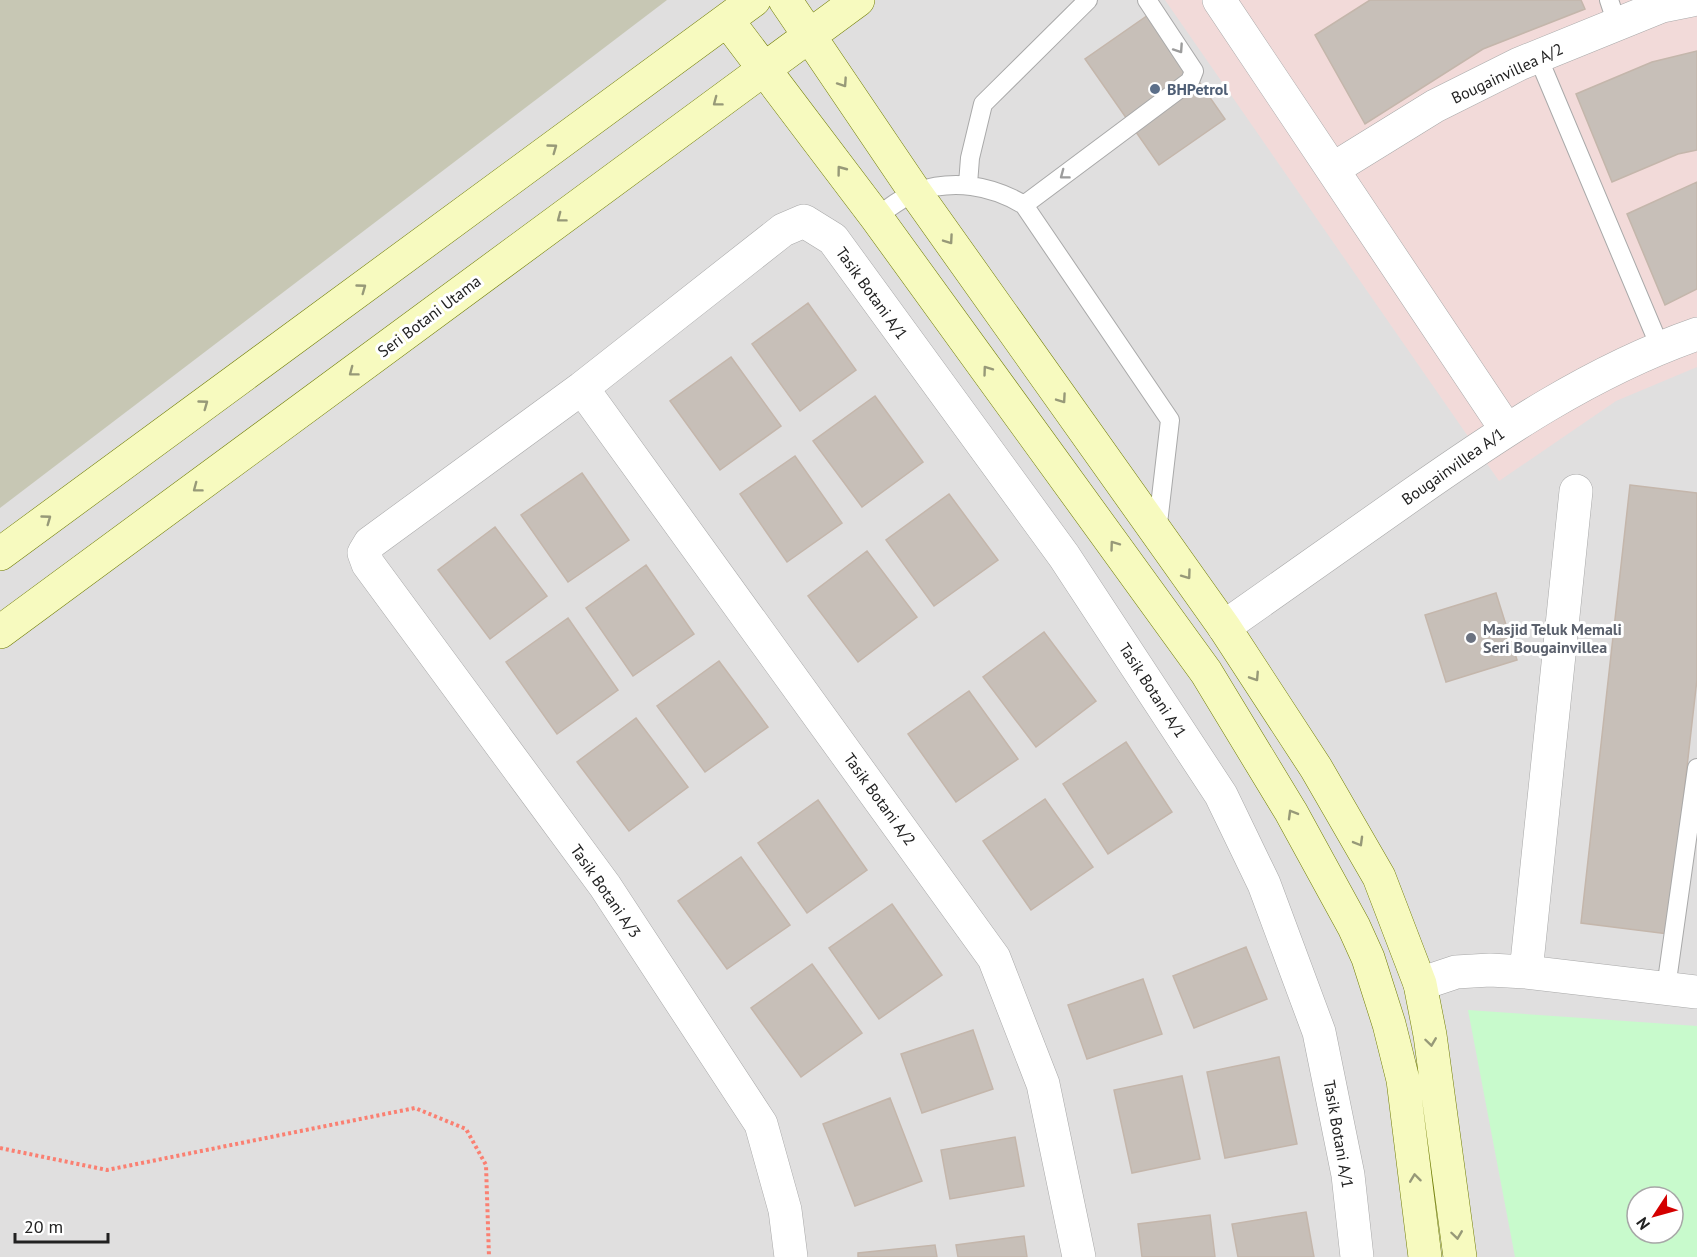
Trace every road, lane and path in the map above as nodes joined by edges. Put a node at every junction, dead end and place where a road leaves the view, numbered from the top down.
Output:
1 (754, 0) edge
2 (785, 0) edge
3 (858, 0) edge
4 (1088, 0) edge
5 (1146, 0) edge
6 (1219, 0) edge
7 (1692, 0) edge
8 (1613, 12) edge
9 (727, 20) junction
10 (810, 35) junction
11 (1538, 57) junction
12 (764, 67) junction
13 (1333, 169) junction
14 (968, 184) junction
15 (915, 192) junction
16 (1024, 206) junction
17 (876, 217) junction
18 (1697, 334) edge
19 (1660, 347) junction
20 (582, 388) junction
21 (1506, 429) junction
22 (1576, 491) dead end
23 (1157, 533) junction
24 (0, 554) edge
25 (1173, 626) junction
26 (1224, 627) junction
27 (0, 632) edge
28 (1206, 672) junction
29 (1697, 768) edge
30 (1368, 958) junction
31 (1526, 972) junction
32 (1420, 984) junction
33 (1682, 990) edge
34 (1389, 1024) junction
35 (0, 1148) edge
36 (489, 1257) edge
37 (791, 1257) edge
38 (1079, 1257) edge
39 (1357, 1257) edge
40 (1425, 1257) edge
41 (1461, 1257) edge

1 - 9 street
2 - 10 street
3 - 10 street, Seri Botani Utama
4 - 14 lane
5 -> 16 lane
6 - 13 street
7 - 8 street, Bougainvillea A/2
8 - 11 street, Bougainvillea A/2
9 - 12 street
24 -> 9 street
10 - 12 street, Seri Botani Utama
10 -> 15 street
11 - 13 street, Bougainvillea A/2
11 - 19 lane
17 -> 12 street
12 -> 27 street, Seri Botani Utama
13 - 21 street
14 - 15 lane
14 - 16 lane
15 - 17 lane
15 -> 23 street
16 - 23 lane
25 -> 17 street
18 - 19 street, Bougainvillea A/1
19 - 21 street, Bougainvillea A/1
20 - 37 street, Tasik Botani A/3
20 - 38 street, Tasik Botani A/2
20 - 39 street, Tasik Botani A/1
21 - 26 street, Bougainvillea A/1
22 - 31 street
23 -> 26 street
25 - 26 street
25 - 28 street
26 - 28 street
26 -> 32 street
30 -> 28 street
29 - 33 lane
30 - 32 street
30 - 34 street
31 - 32 street
31 - 33 street
32 - 34 street
32 -> 41 street
40 -> 34 street
35 - 36 path

